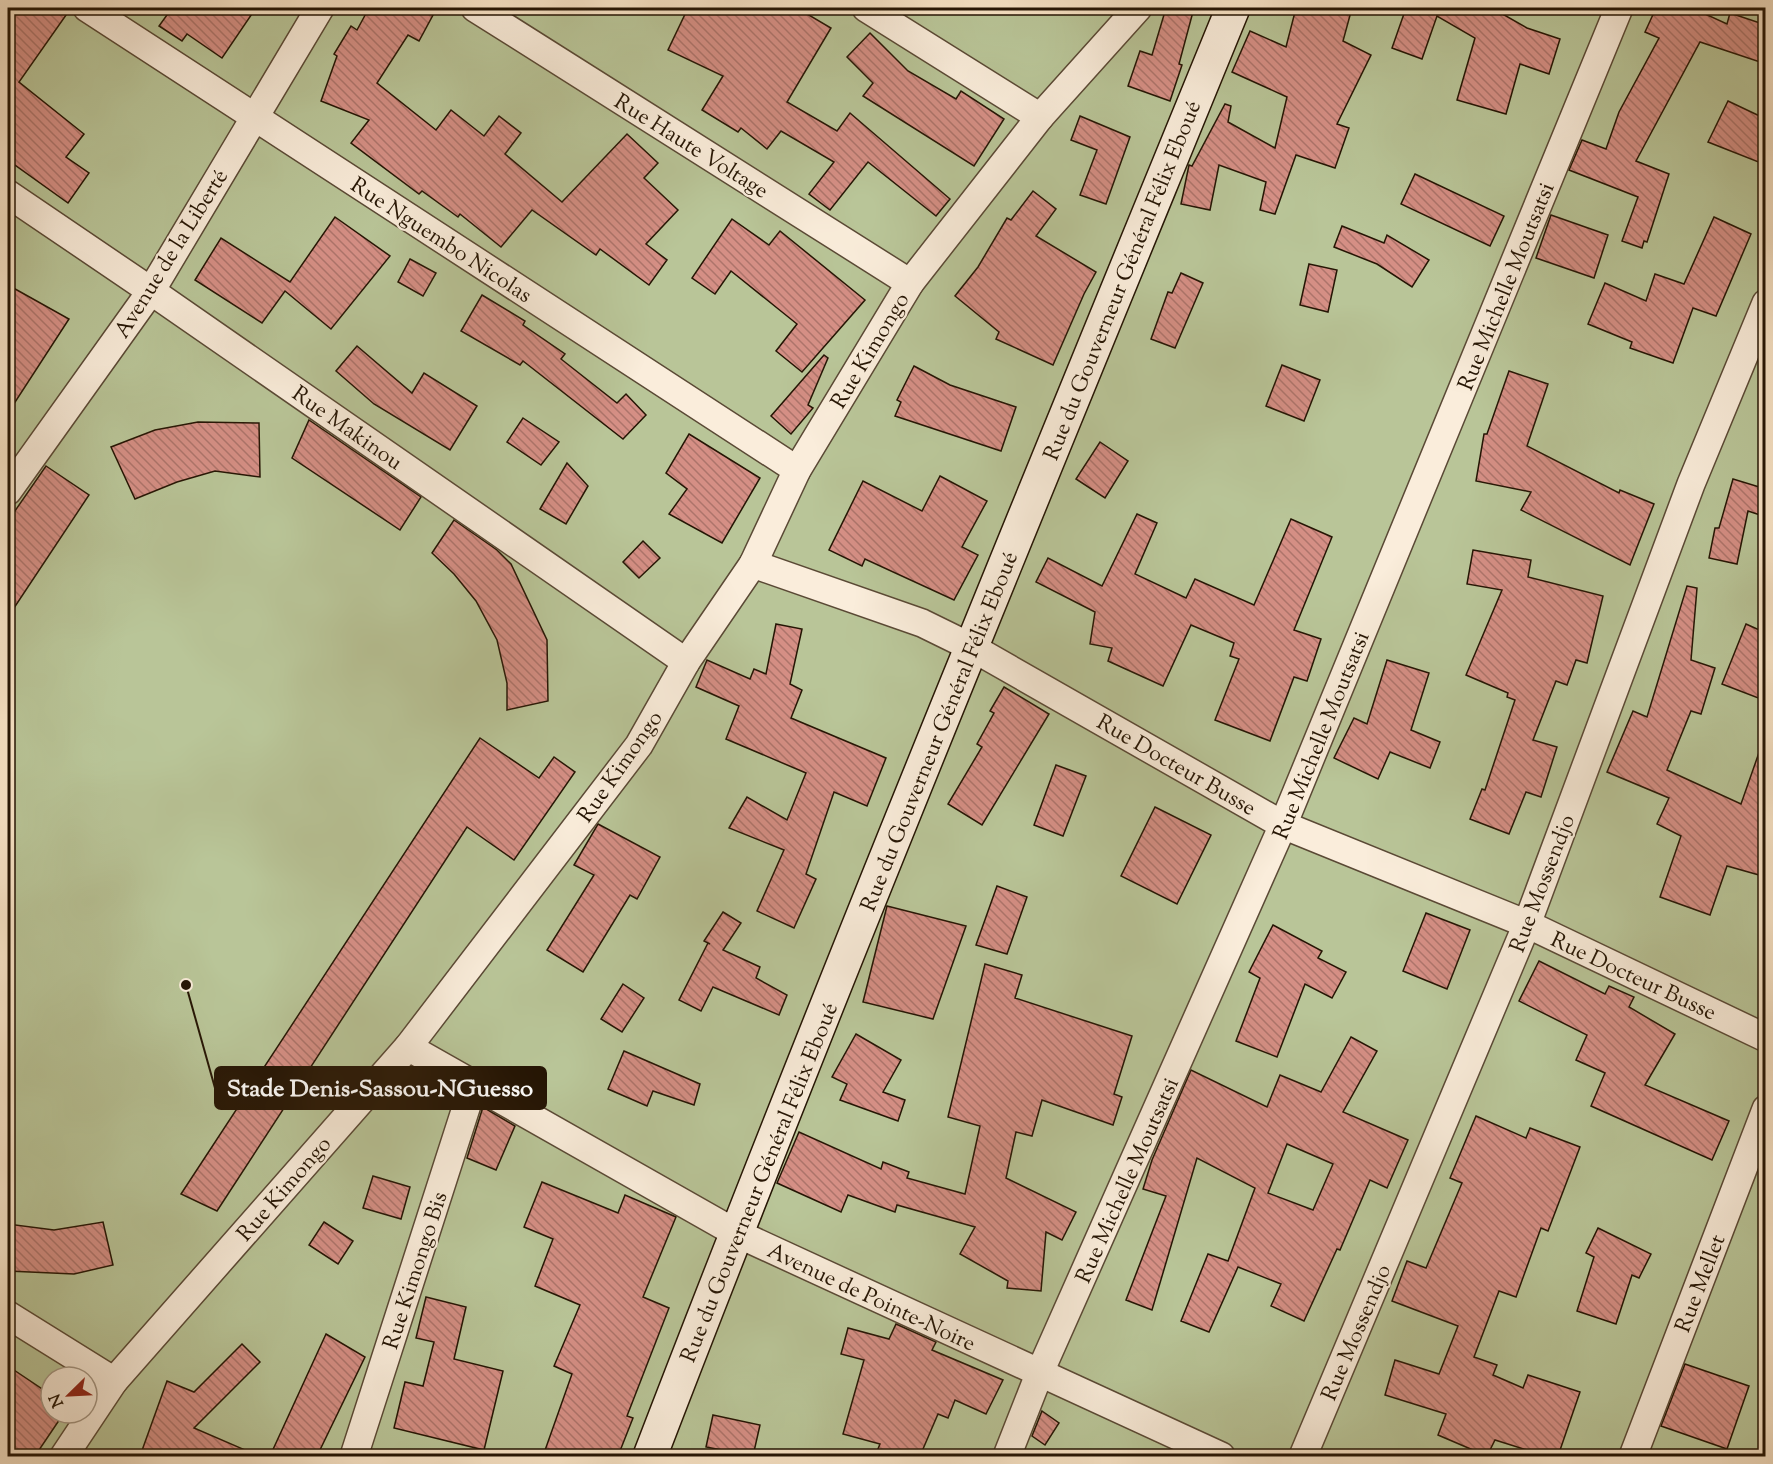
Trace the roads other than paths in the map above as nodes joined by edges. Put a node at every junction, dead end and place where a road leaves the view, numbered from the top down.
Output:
1 (87, 8) edge
2 (320, 8) edge
3 (475, 8) edge
4 (866, 8) edge
5 (1138, 8) edge
6 (1233, 8) edge
7 (1619, 8) edge
8 (253, 117) junction
9 (1040, 117) junction
10 (8, 194) edge
11 (910, 283) junction
12 (151, 291) junction
13 (1766, 303) edge
14 (797, 470) junction
15 (8, 491) edge
16 (753, 564) junction
17 (971, 646) junction
18 (686, 662) junction
19 (1283, 825) junction
20 (1527, 924) junction
21 (1766, 1038) edge
22 (408, 1047) junction
23 (474, 1083) junction
24 (1766, 1109) edge
25 (736, 1233) junction
26 (8, 1315) edge
27 (1040, 1372) junction
28 (114, 1381) junction
29 (64, 1456) edge
30 (354, 1456) edge
31 (650, 1456) edge
32 (1007, 1456) edge
33 (1221, 1456) edge
34 (1303, 1456) edge
35 (1633, 1456) edge

1 - 8 street, Rue Nguembo Nicolas
2 - 8 street, Avenue de la Liberté
3 - 11 street, Rue Haute Voltage
4 - 9 street
5 - 9 street, Rue Kimongo
6 - 17 main road, Rue du Gouverneur Général Félix Eboué
7 - 19 street, Rue Michelle Moutsatsi
8 - 12 street, Avenue de la Liberté
8 - 14 street, Rue Nguembo Nicolas
9 - 11 street, Rue Kimongo
10 - 12 street, Rue Makinou
11 - 14 street, Rue Kimongo
12 - 15 street, Avenue de la Liberté
12 - 18 street, Rue Makinou
13 - 20 street, Rue Mossendjo
14 - 16 street, Rue Kimongo
16 - 17 street, Rue Docteur Busse
16 - 18 street, Rue Kimongo
17 - 19 street, Rue Docteur Busse
17 - 25 main road, Rue du Gouverneur Général Félix Eboué
18 - 22 street, Rue Kimongo
19 - 20 street, Rue Docteur Busse
19 - 27 street, Rue Michelle Moutsatsi
20 - 21 street, Rue Docteur Busse
20 - 34 street, Rue Mossendjo
22 - 23 street, Avenue de Pointe-Noire
22 - 28 street, Rue Kimongo
23 - 25 street, Avenue de Pointe-Noire
23 - 30 street, Rue Kimongo Bis
24 - 35 street, Rue Mellet
25 - 27 street, Avenue de Pointe-Noire
25 - 31 main road, Rue du Gouverneur Général Félix Eboué
26 - 28 street
27 - 32 street, Rue Michelle Moutsatsi
27 - 33 street, Avenue de Pointe-Noire
28 - 29 street, Rue Kimongo

